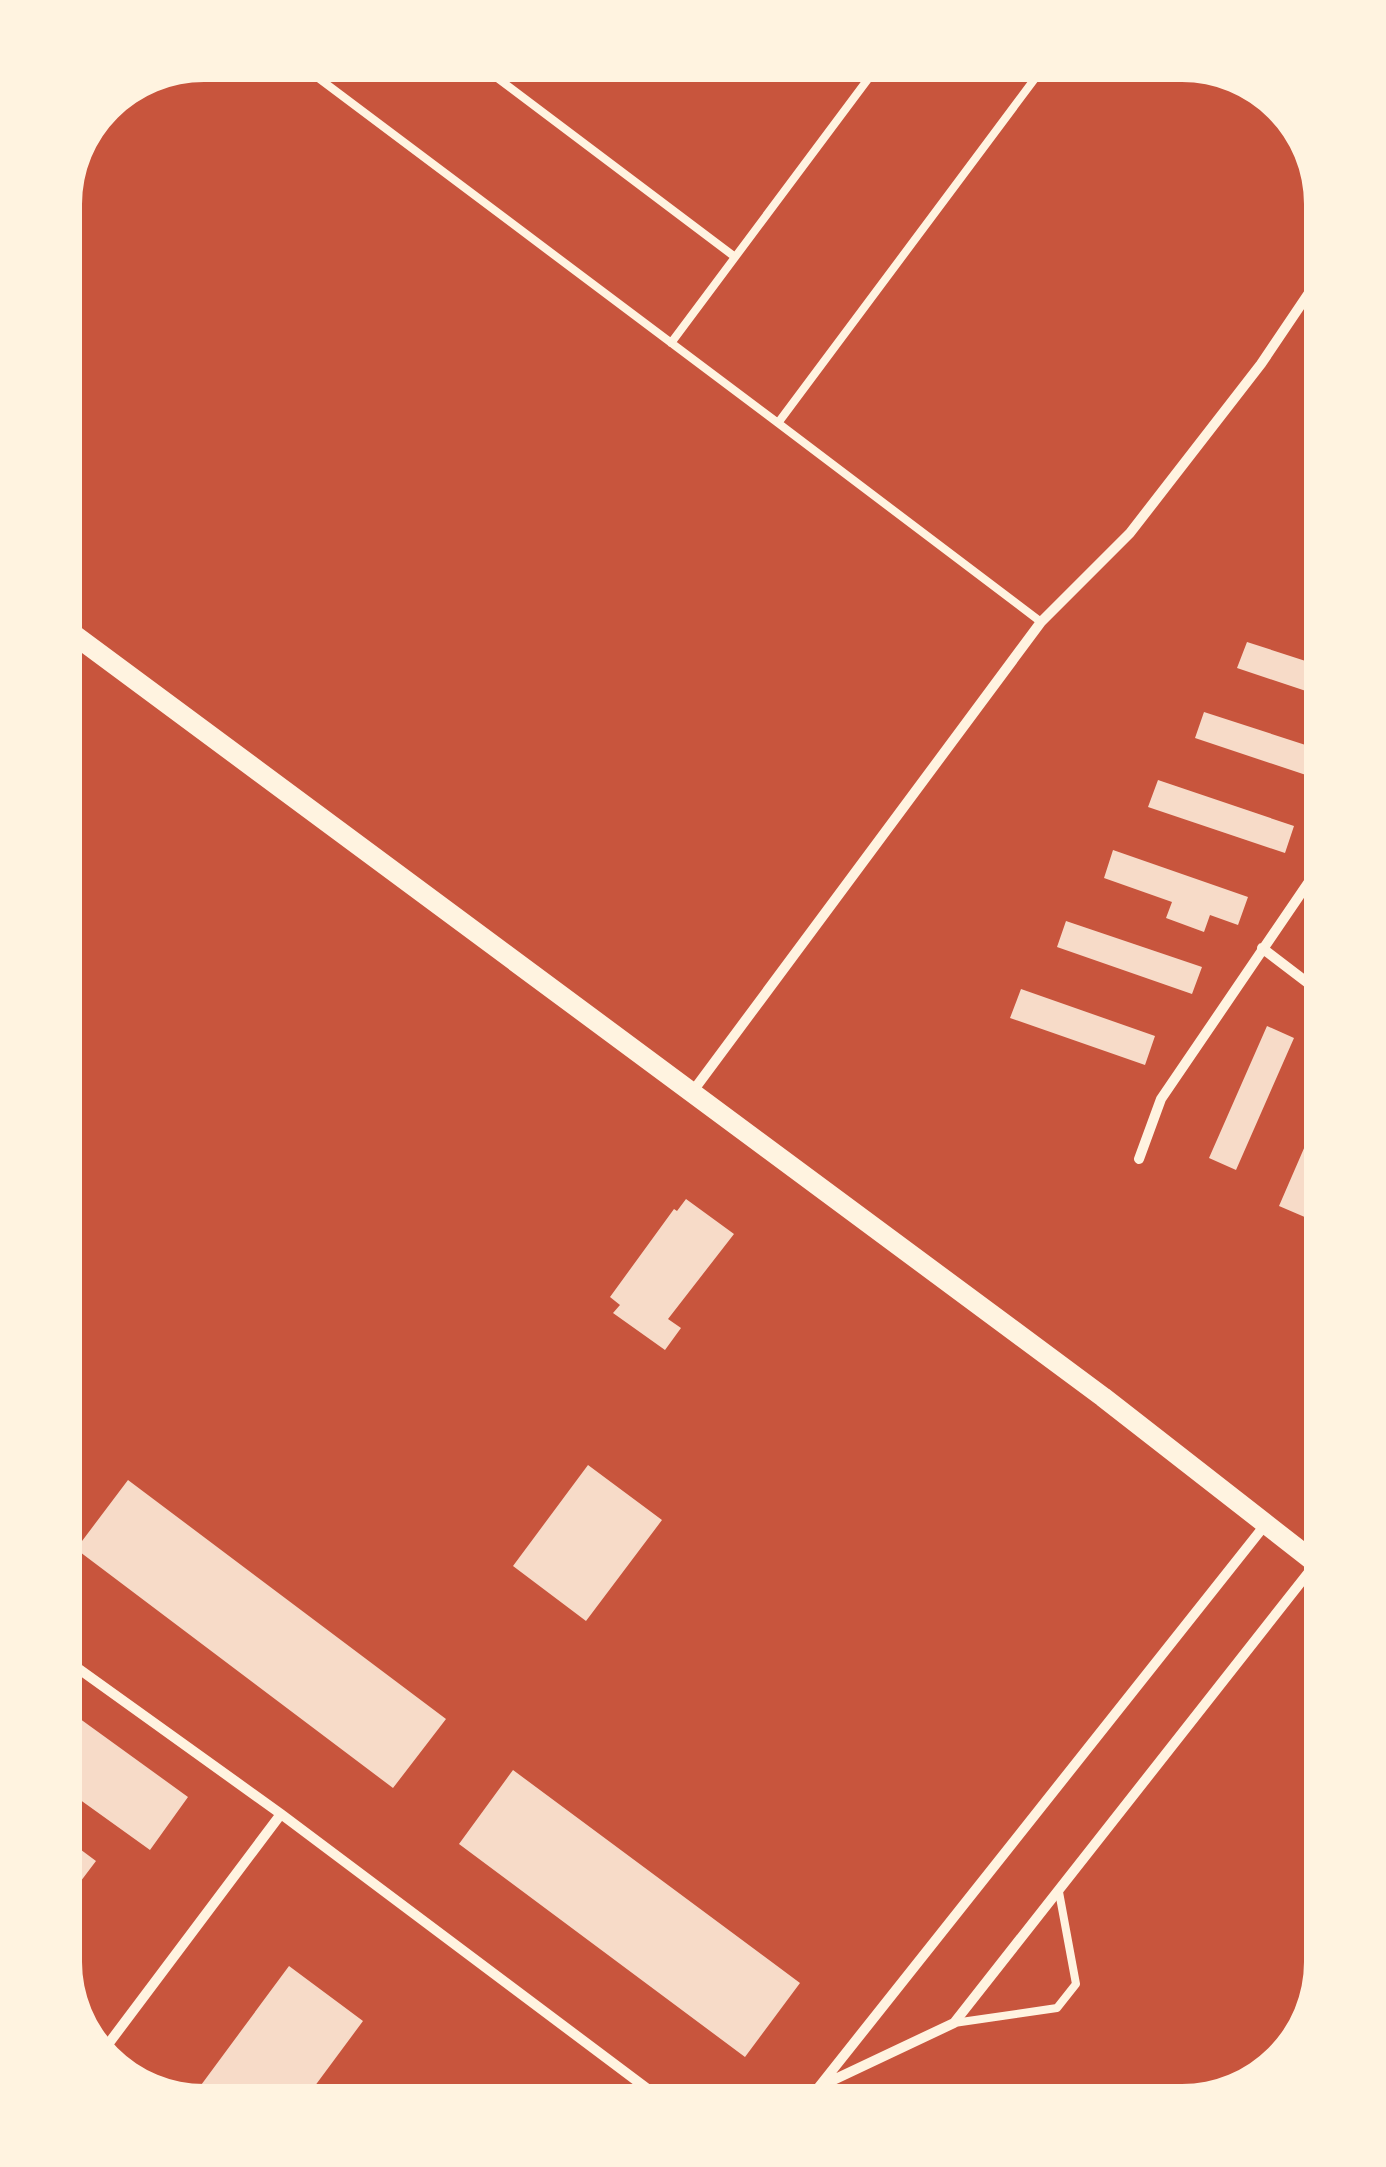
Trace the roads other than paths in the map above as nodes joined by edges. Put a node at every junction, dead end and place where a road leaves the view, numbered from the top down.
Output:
1 (324, 82) edge
2 (503, 82) edge
3 (865, 83) edge
4 (1032, 83) edge
5 (735, 257) junction
6 (1304, 300) edge
7 (671, 344) junction
8 (778, 423) junction
9 (1042, 622) junction
10 (83, 641) edge
11 (1304, 888) edge
12 (1262, 948) junction
13 (1304, 980) edge
14 (693, 1091) junction
15 (1138, 1159) dead end
16 (1266, 1525) junction
17 (1304, 1554) edge
18 (1304, 1583) edge
19 (82, 1671) edge
20 (280, 1814) junction
21 (1059, 1892) junction
22 (954, 2023) junction
23 (111, 2040) edge
24 (641, 2084) edge
25 (822, 2084) edge
26 (823, 2084) edge

1 - 7 lane
2 - 5 lane
3 - 5 lane
4 - 8 lane
5 - 7 lane
6 - 9 street
7 - 8 lane
8 - 9 lane
9 - 14 street
10 - 14 main road
11 - 12 street
12 - 13 street
12 - 15 street
14 - 16 main road
16 - 17 main road
16 - 25 street
18 - 21 street
19 - 20 street
20 - 23 street
20 - 24 street
21 - 22 street
21 - 22 lane
22 - 26 street

